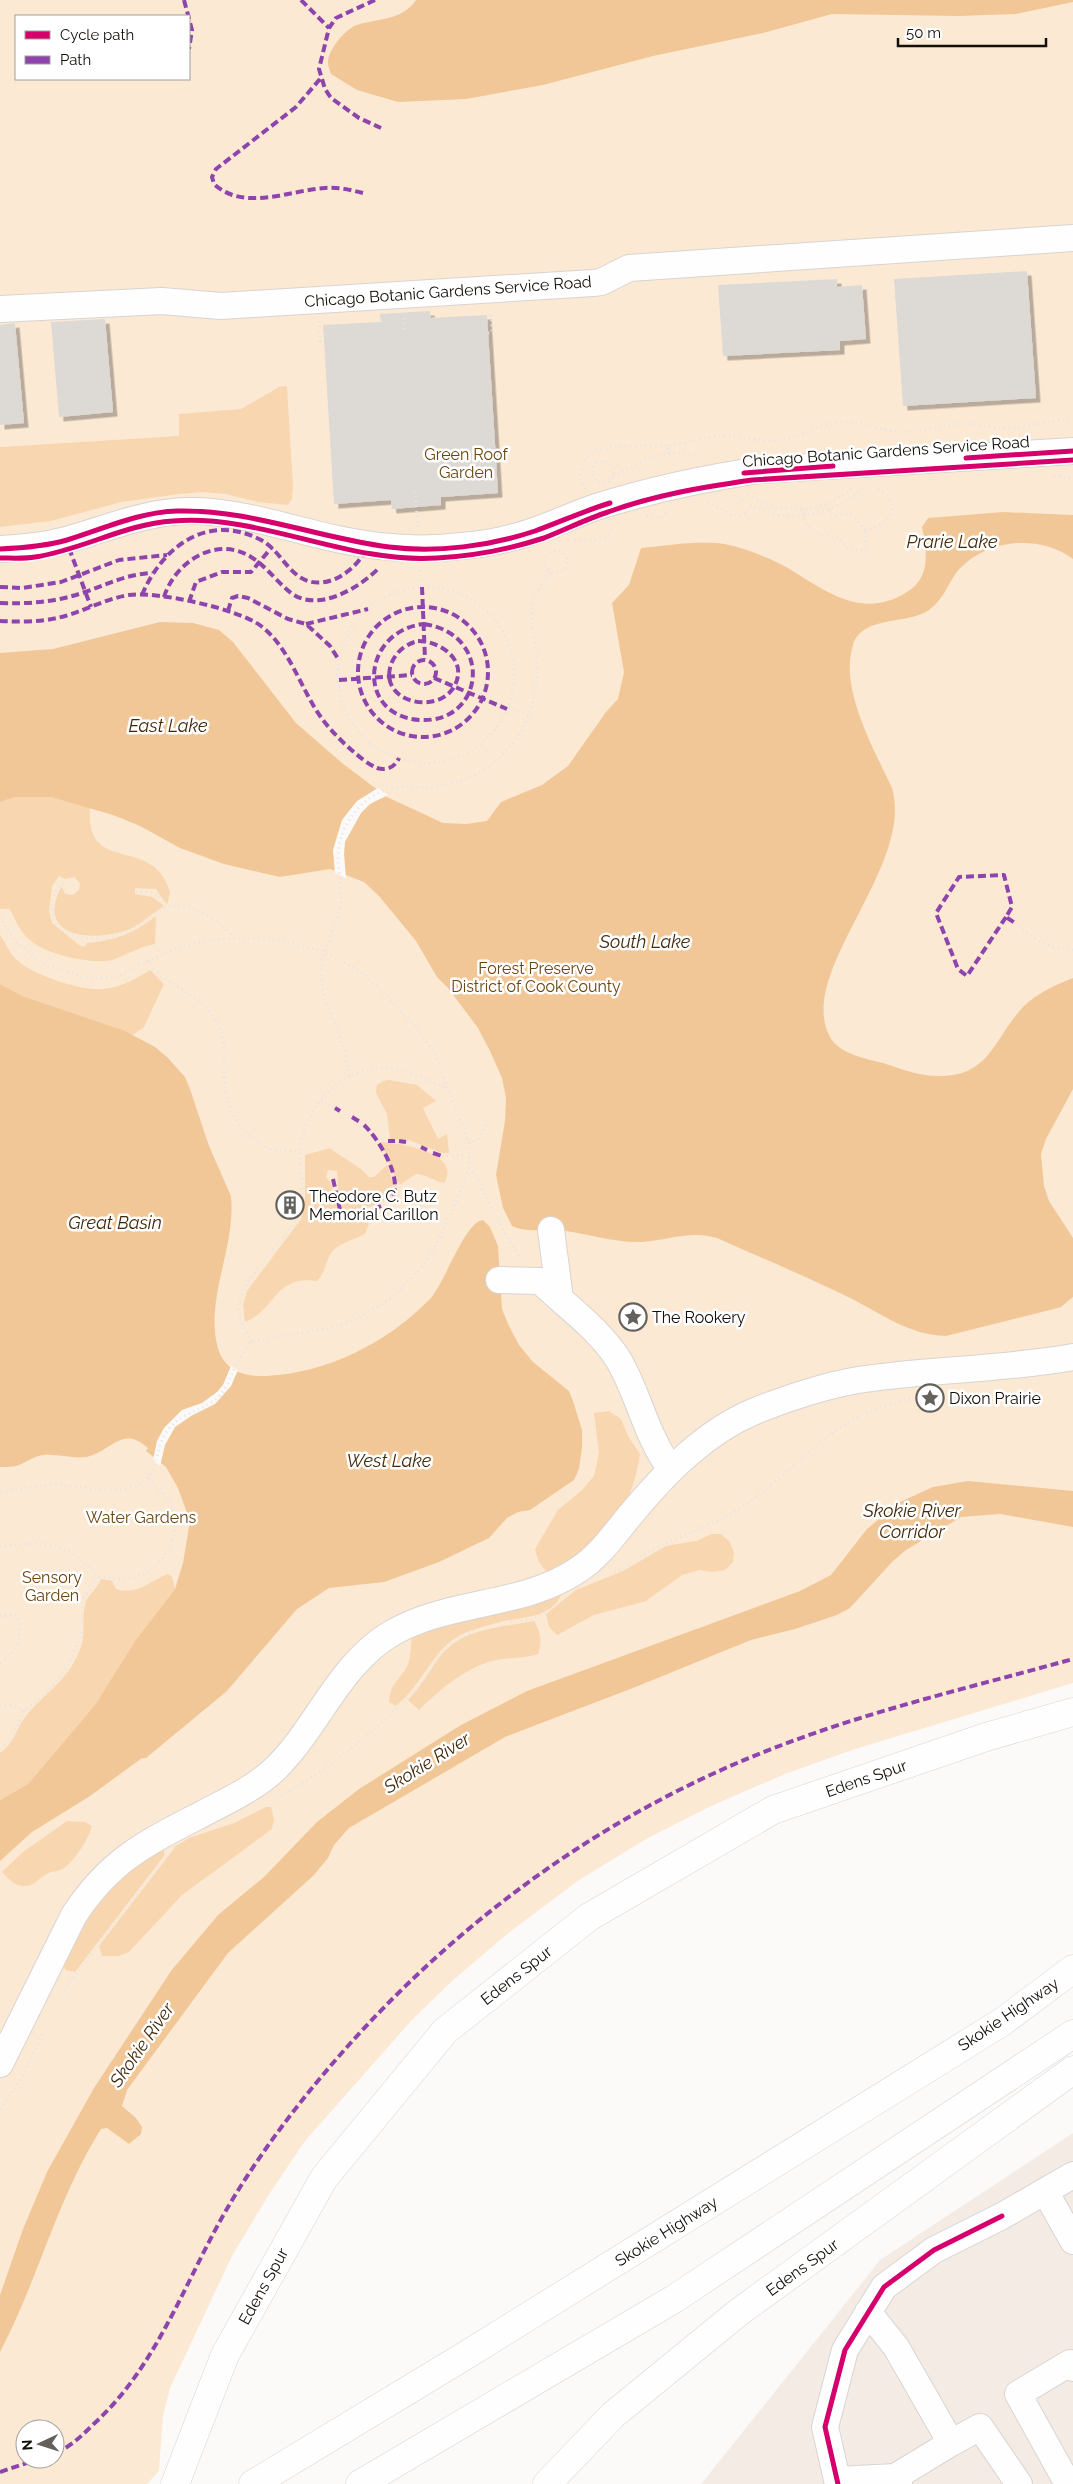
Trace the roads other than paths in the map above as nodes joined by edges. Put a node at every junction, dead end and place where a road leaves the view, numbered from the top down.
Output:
1 (1073, 238) edge
2 (0, 309) edge
3 (1073, 451) edge
4 (0, 548) edge
5 (551, 1230) dead end
6 (499, 1280) dead end
7 (560, 1299) junction
8 (1073, 1357) edge
9 (672, 1469) junction
10 (1073, 1712) edge
11 (1073, 1969) edge
12 (1073, 2034) edge
13 (0, 2064) edge
14 (1073, 2070) edge
15 (1073, 2175) edge
16 (1044, 2192) junction
17 (1073, 2241) edge
18 (868, 2312) junction
19 (1073, 2368) edge
20 (951, 2443) junction
21 (897, 2480) edge
22 (838, 2482) edge
23 (175, 2484) edge
24 (253, 2484) edge
25 (360, 2484) edge
26 (547, 2484) edge
27 (1019, 2484) edge
28 (1068, 2484) edge

1 - 2 street, Chicago Botanic Gardens Service Road
3 - 4 street, Chicago Botanic Gardens Service Road
5 - 7 street
6 - 7 street
7 - 9 street
8 - 9 street
9 - 13 street
10 - 23 highway, Edens Spur
11 - 24 highway, Skokie Highway
12 - 25 highway
14 - 26 highway, Edens Spur
15 - 16 street
16 - 17 street
16 - 18 street
18 - 20 street
18 - 22 street
19 - 28 street
20 - 21 street
20 - 27 street
21 - 22 street

